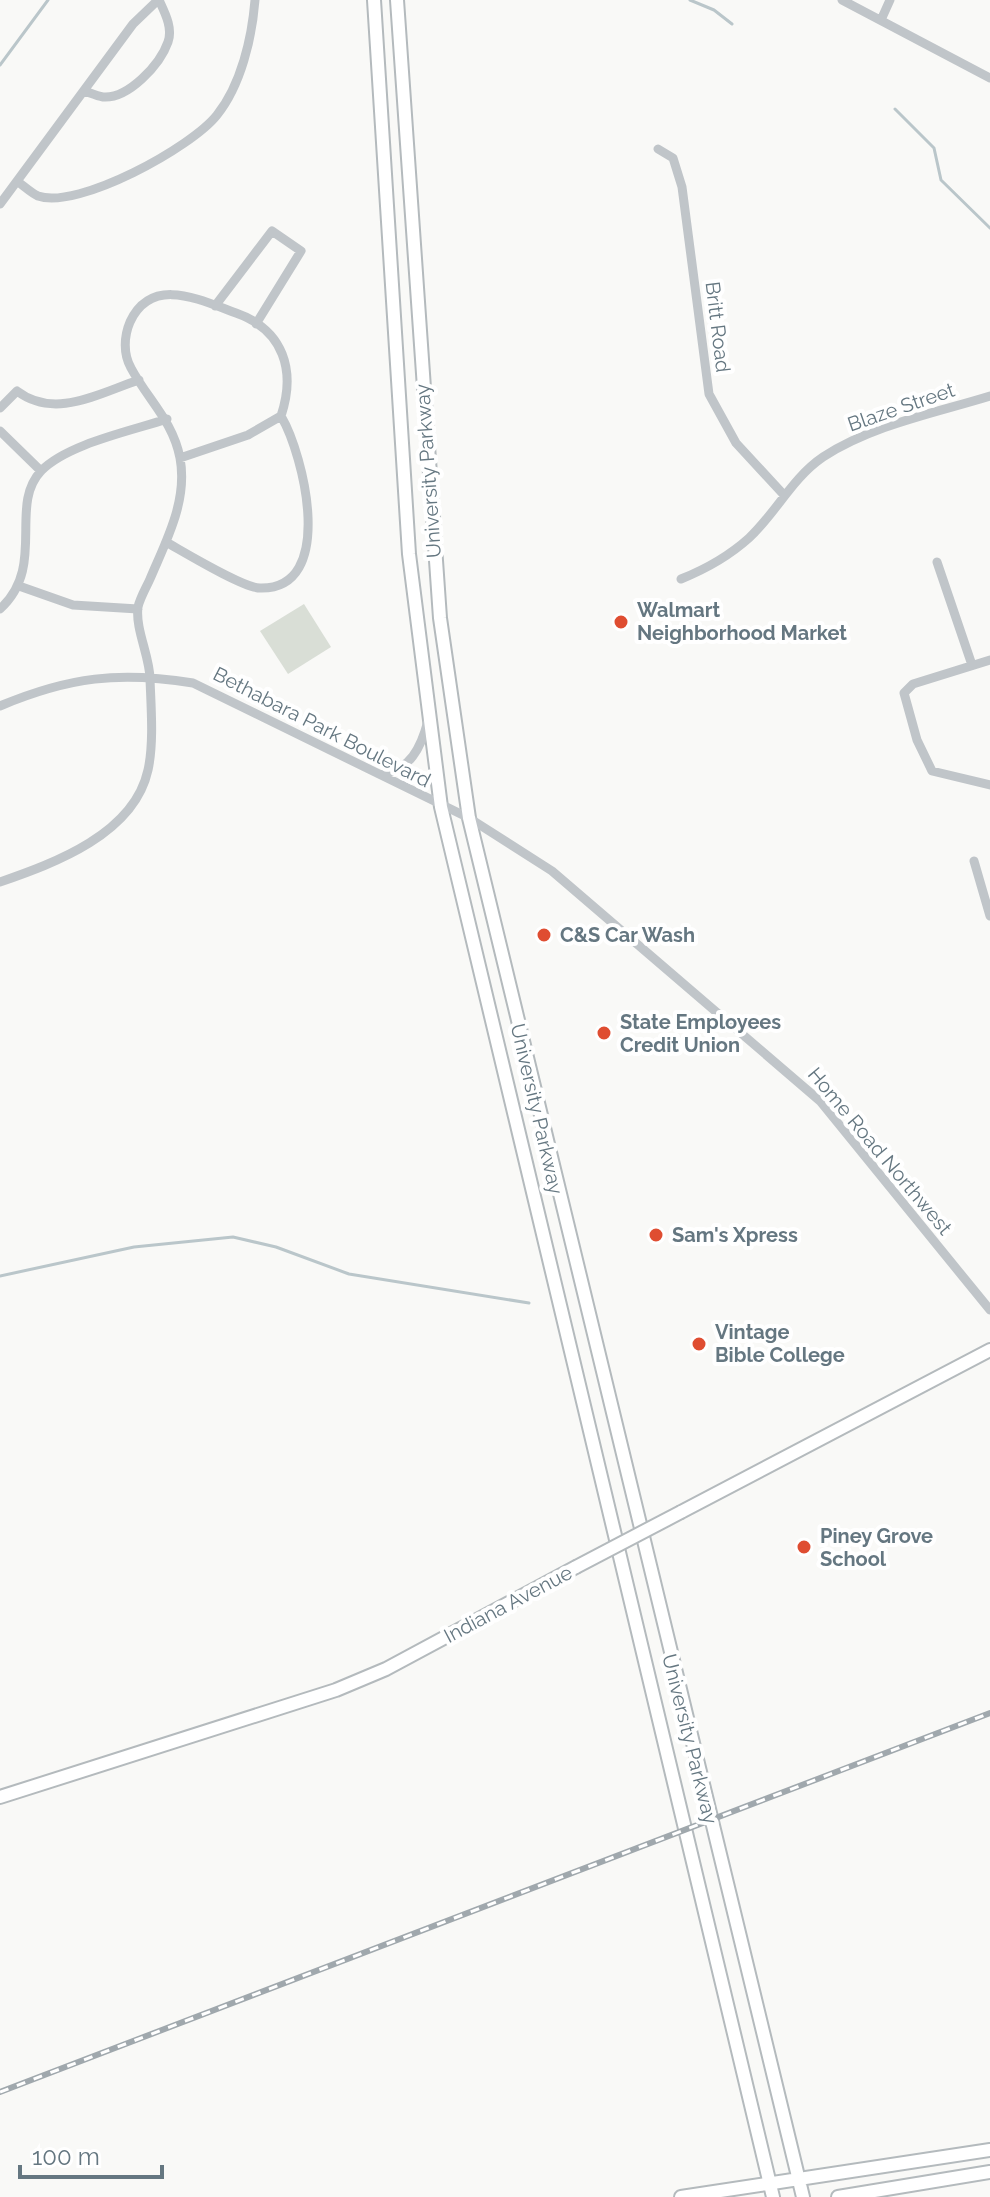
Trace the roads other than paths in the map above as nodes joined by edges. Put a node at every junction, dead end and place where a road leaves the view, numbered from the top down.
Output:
1 (159, 0) edge
2 (255, 0) edge
3 (374, 0) edge
4 (397, 0) edge
5 (842, 0) edge
6 (890, 0) edge
7 (881, 20) junction
8 (990, 78) edge
9 (84, 91) junction
10 (658, 149) dead end
11 (18, 182) junction
12 (0, 204) edge
13 (215, 306) junction
14 (256, 324) junction
15 (139, 380) junction
16 (990, 396) edge
17 (0, 408) edge
18 (281, 416) junction
19 (167, 419) junction
20 (0, 431) edge
21 (180, 458) junction
22 (41, 471) junction
23 (784, 495) junction
24 (166, 542) junction
25 (937, 562) dead end
26 (681, 579) dead end
27 (19, 586) junction
28 (0, 609) edge
29 (138, 609) junction
30 (990, 660) edge
31 (972, 665) junction
32 (150, 676) junction
33 (0, 706) edge
34 (429, 718) junction
35 (380, 776) junction
36 (990, 785) edge
37 (441, 807) junction
38 (469, 818) junction
39 (974, 861) dead end
40 (0, 882) edge
41 (990, 916) edge
42 (990, 1310) edge
43 (990, 1350) edge
44 (0, 1797) edge
45 (990, 2150) edge
46 (990, 2172) edge
47 (799, 2178) junction
48 (772, 2191) edge
49 (853, 2196) edge
50 (681, 2197) edge
51 (803, 2197) edge
52 (838, 2197) edge

1 - 9 street
1 - 9 street
2 - 11 street
3 - 34 main road, University Parkway
4 - 38 main road, University Parkway
5 - 7 street
6 - 7 street
7 - 8 street
9 - 11 street
10 - 23 street, Britt Road
11 - 12 street
13 - 14 street
13 - 14 street
13 - 15 street
14 - 18 street
15 - 17 street
15 - 19 street
16 - 23 street, Blaze Street
18 - 21 street
18 - 24 street
19 - 21 street
19 - 22 street
20 - 22 street
21 - 24 street
22 - 27 street
23 - 26 street, Blaze Street
24 - 29 street
25 - 31 street
27 - 28 street
27 - 29 street
29 - 32 street
30 - 31 street
31 - 36 street
32 - 33 street, Bethabara Park Boulevard
32 - 35 street, Bethabara Park Boulevard
32 - 40 street
34 - 35 street
34 - 37 main road, University Parkway
35 - 37 street, Bethabara Park Boulevard
37 - 38 street, Bethabara Park Boulevard
37 - 48 main road, University Parkway
38 - 42 street, Home Road Northwest
38 - 47 main road, University Parkway
39 - 41 street
43 - 44 main road, Indiana Avenue, bridge
45 - 47 main road
46 - 49 main road
47 - 48 main road
47 - 51 main road, University Parkway
48 - 50 main road
49 - 52 main road

